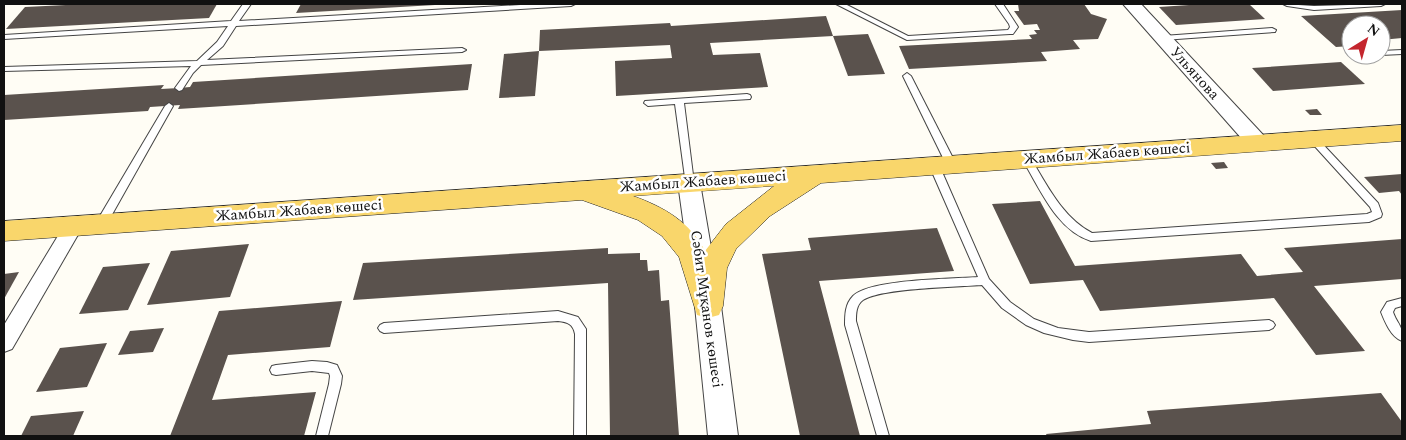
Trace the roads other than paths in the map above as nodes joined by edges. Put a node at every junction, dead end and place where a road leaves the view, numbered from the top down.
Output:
1 (247, 4) edge
2 (571, 4) edge
3 (840, 4) edge
4 (999, 4) edge
5 (1132, 4) edge
6 (1287, 4) edge
7 (1381, 4) edge
8 (233, 25) junction
9 (1272, 30) dead end
10 (4, 37) edge
11 (1163, 38) junction
12 (462, 50) dead end
13 (199, 63) junction
14 (4, 69) edge
15 (907, 76) dead end
16 (179, 88) dead end
17 (746, 97) dead end
18 (679, 101) junction
19 (648, 103) dead end
20 (169, 106) dead end
21 (1402, 133) edge
22 (1313, 139) junction
23 (1258, 143) junction
24 (1027, 159) junction
25 (943, 165) junction
26 (829, 173) junction
27 (689, 182) junction
28 (554, 191) junction
29 (100, 225) junction
30 (74, 226) junction
31 (4, 231) edge
32 (985, 281) junction
33 (1402, 302) edge
34 (708, 306) junction
35 (1269, 325) dead end
36 (384, 328) dead end
37 (1402, 336) edge
38 (4, 343) edge
39 (276, 370) dead end
40 (322, 436) edge
41 (580, 436) edge
42 (723, 436) edge
43 (883, 436) edge

1 - 8 lane
2 - 8 lane
3 - 4 lane
5 - 11 street, Ульянова
6 - 7 lane
8 - 10 lane
8 - 13 lane
9 - 11 lane
11 - 23 street, Ульянова
12 - 13 lane
13 - 14 lane
13 - 16 lane
15 - 25 lane
17 - 18 lane
18 - 19 lane
18 - 27 lane
20 - 29 lane
21 - 22 main road, Жамбыл Жабаев көшесі
22 - 23 main road, Жамбыл Жабаев көшесі
22 - 24 lane
23 - 24 main road, Жамбыл Жабаев көшесі
24 - 25 main road, Жамбыл Жабаев көшесі
25 - 26 main road, Жамбыл Жабаев көшесі
25 - 32 lane
26 - 27 main road, Жамбыл Жабаев көшесі
26 - 34 main road
27 - 28 main road, Жамбыл Жабаев көшесі
27 - 34 street, Сәбит Мұқанов көшесі
28 - 29 main road, Жамбыл Жабаев көшесі
28 - 34 main road
29 - 30 main road, Жамбыл Жабаев көшесі
30 - 31 main road, Жамбыл Жабаев көшесі
30 - 38 street
32 - 35 lane
32 - 43 lane
33 - 37 lane
34 - 42 street, Сәбит Мұқанов көшесі
36 - 41 lane
39 - 40 lane

